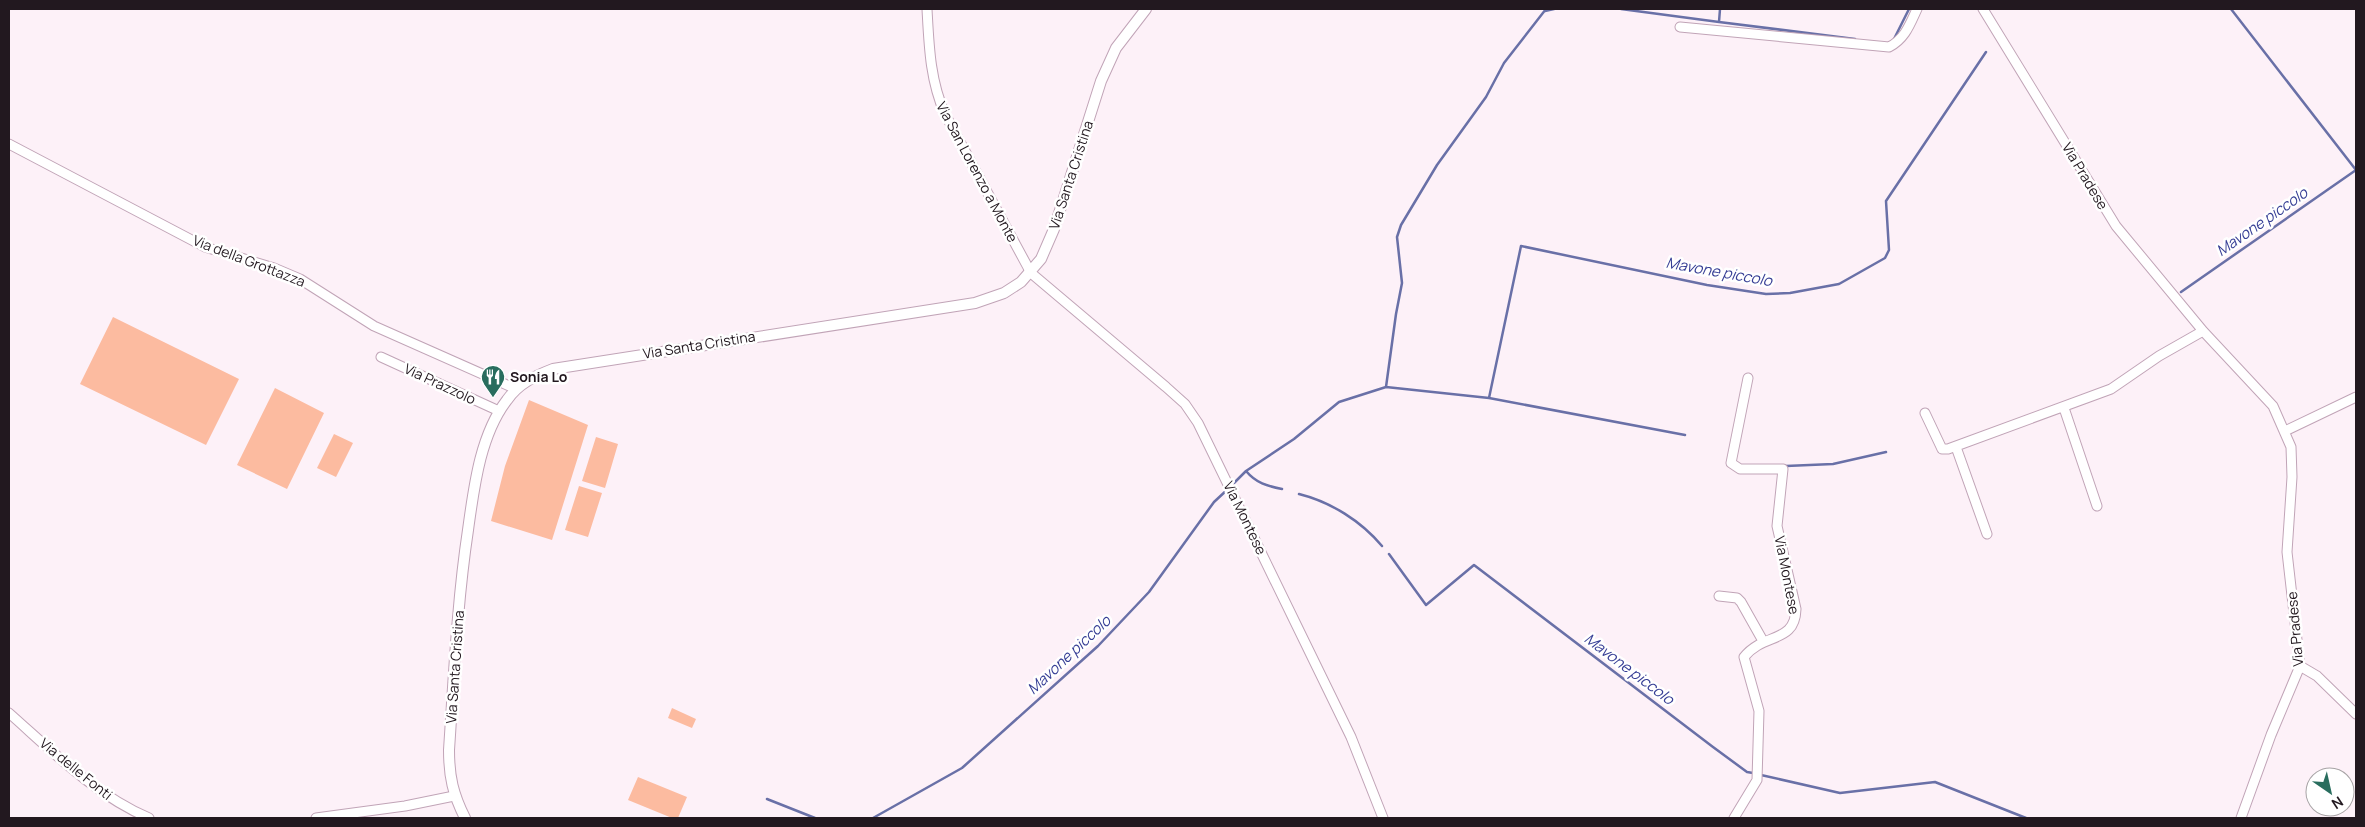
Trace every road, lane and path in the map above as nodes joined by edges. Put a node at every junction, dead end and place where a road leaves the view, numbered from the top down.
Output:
1 (927, 9) edge
2 (1146, 9) edge
3 (1918, 9) edge
4 (1983, 9) edge
5 (1680, 27) dead end
6 (9, 144) edge
7 (1031, 273) junction
8 (2203, 331) junction
9 (381, 357) dead end
10 (1748, 378) dead end
11 (516, 389) junction
12 (2356, 397) edge
13 (2064, 408) junction
14 (499, 411) junction
15 (1925, 413) dead end
16 (2285, 431) junction
17 (1956, 447) junction
18 (2097, 506) dead end
19 (1987, 534) dead end
20 (1719, 596) dead end
21 (1763, 641) junction
22 (2300, 666) junction
23 (9, 713) edge
24 (2356, 714) edge
25 (454, 796) junction
26 (149, 818) edge
27 (316, 818) edge
28 (465, 818) edge
29 (1384, 818) edge
30 (1734, 818) edge
31 (2241, 818) edge

1 - 7 street, Via San Lorenzo a Monte
2 - 7 street, Via Santa Cristina
3 - 5 street
4 - 8 street, Via Pradese
6 - 11 street, Via della Grottazza
7 - 11 street, Via Santa Cristina
7 - 29 street, Via Montese
8 - 13 street
8 - 16 street, Via Pradese
9 - 14 street, Via Prazzolo
10 - 21 street, Via Montese
11 - 14 street, Via Santa Cristina
12 - 16 street
13 - 17 street
13 - 18 street
14 - 25 street, Via Santa Cristina
15 - 17 street
16 - 22 street, Via Pradese
17 - 19 street
20 - 21 street
21 - 30 street, Via Montese
22 - 24 street
22 - 31 street, Via Pradese
23 - 26 street, Via delle Fonti
25 - 27 street
25 - 28 street, Via Santa Cristina

